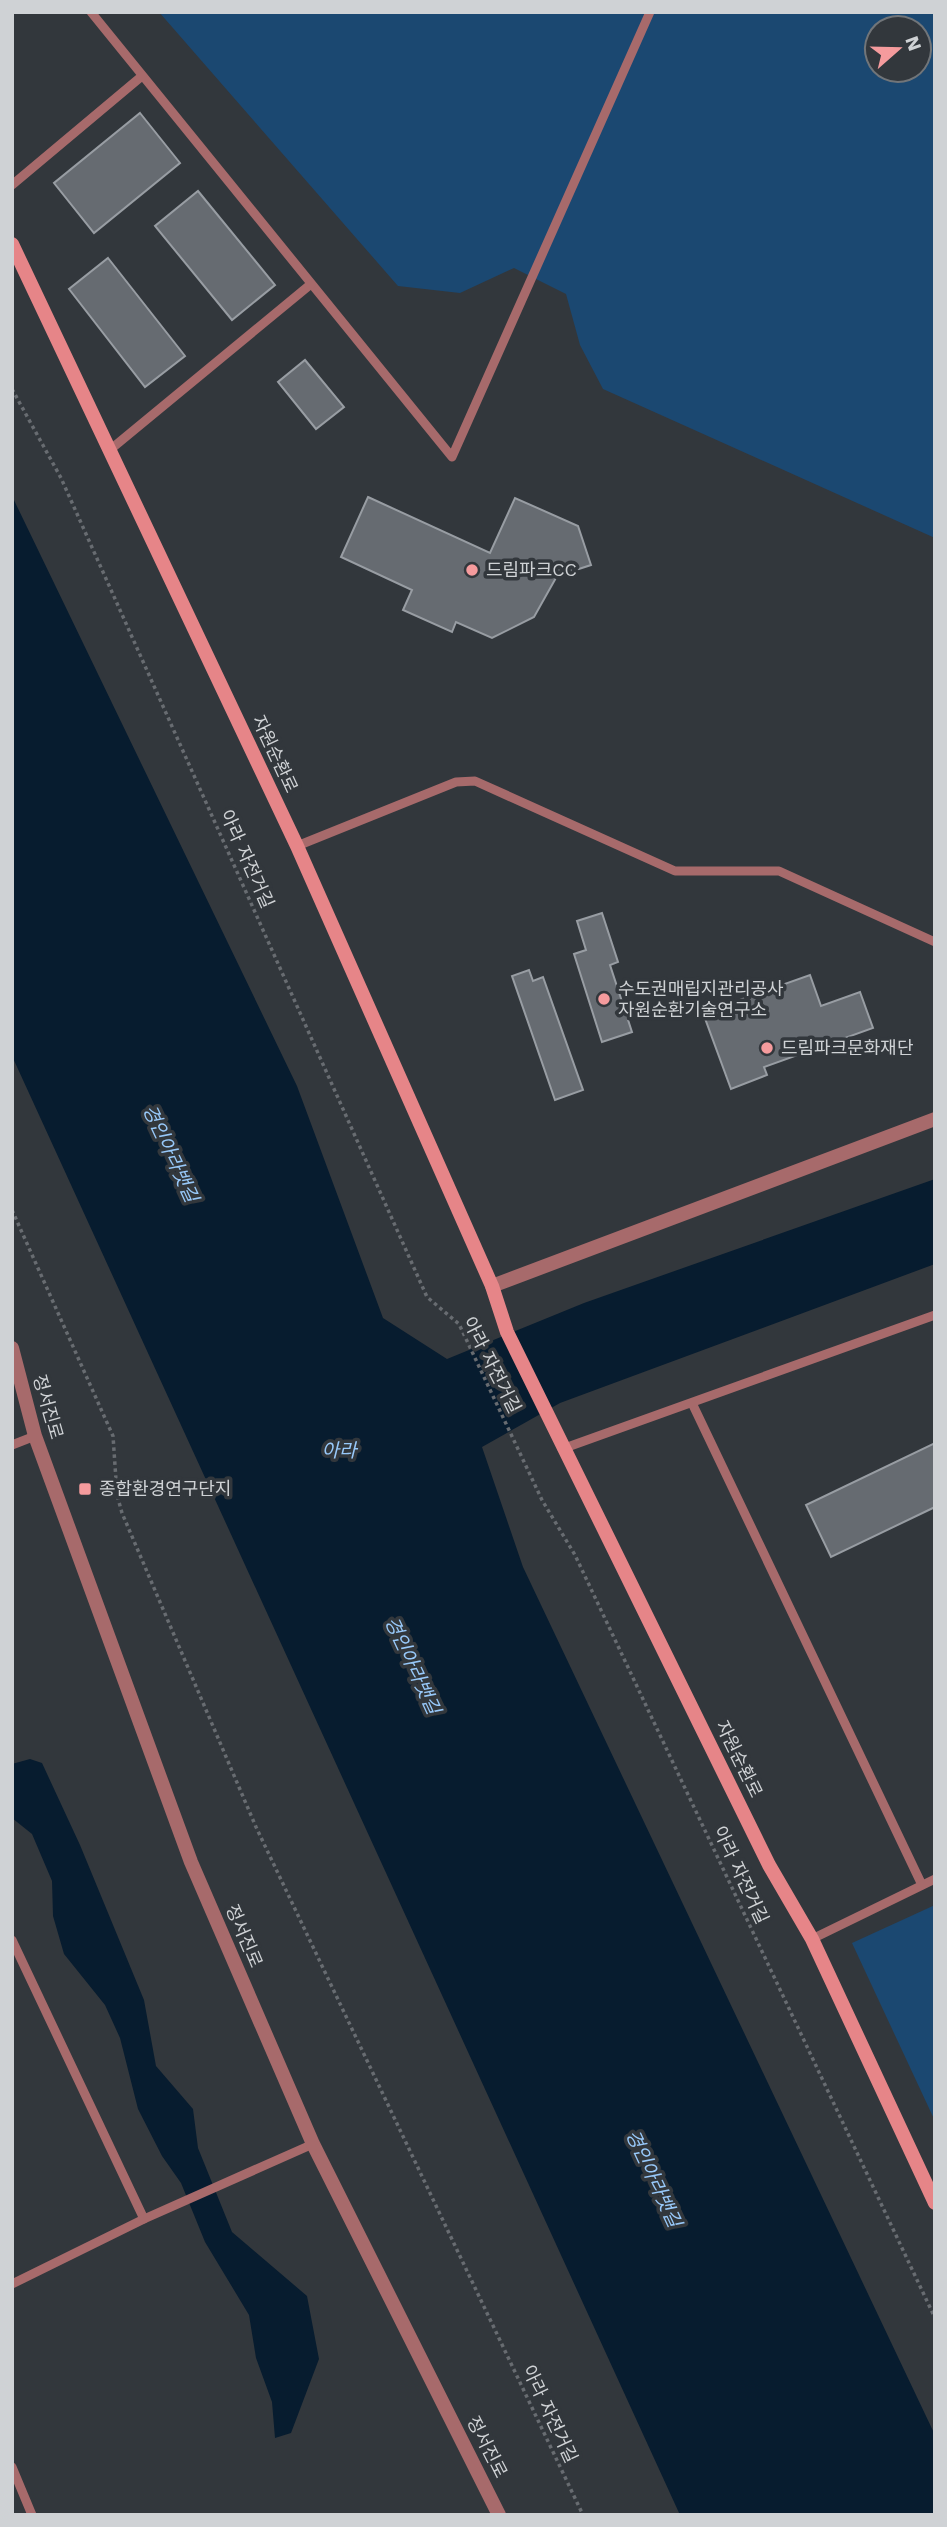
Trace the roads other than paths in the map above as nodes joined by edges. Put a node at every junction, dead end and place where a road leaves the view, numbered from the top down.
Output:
1 (91, 12) edge
2 (650, 12) edge
3 (142, 76) junction
4 (12, 185) edge
5 (12, 244) edge
6 (311, 284) junction
7 (111, 449) junction
8 (298, 846) junction
9 (935, 942) edge
10 (935, 1119) edge
11 (492, 1286) junction
12 (935, 1315) edge
13 (12, 1348) edge
14 (692, 1403) junction
15 (35, 1436) junction
16 (12, 1446) edge
17 (562, 1449) junction
18 (935, 1879) edge
19 (922, 1885) junction
20 (812, 1939) junction
21 (12, 1940) edge
22 (313, 2144) junction
23 (935, 2203) edge
24 (144, 2219) junction
25 (12, 2284) edge
26 (12, 2467) edge
27 (15, 2479) edge
28 (32, 2515) edge
29 (499, 2515) edge

1 - 3 lane
2 - 6 lane
3 - 4 lane
3 - 6 lane
5 - 7 main road, 자원순환로
6 - 7 lane
7 - 8 main road, 자원순환로
8 - 9 lane
8 - 11 main road, 자원순환로
10 - 11 street
11 - 17 main road, 자원순환로
12 - 14 lane
13 - 15 street, 정서진로
14 - 17 lane
14 - 19 lane
15 - 16 lane
15 - 22 street, 정서진로
17 - 20 main road, 자원순환로
18 - 19 lane
19 - 20 lane
20 - 23 main road, 자원순환로
21 - 24 lane
22 - 24 lane
22 - 29 street, 정서진로
24 - 25 lane
26 - 27 lane
27 - 28 lane

